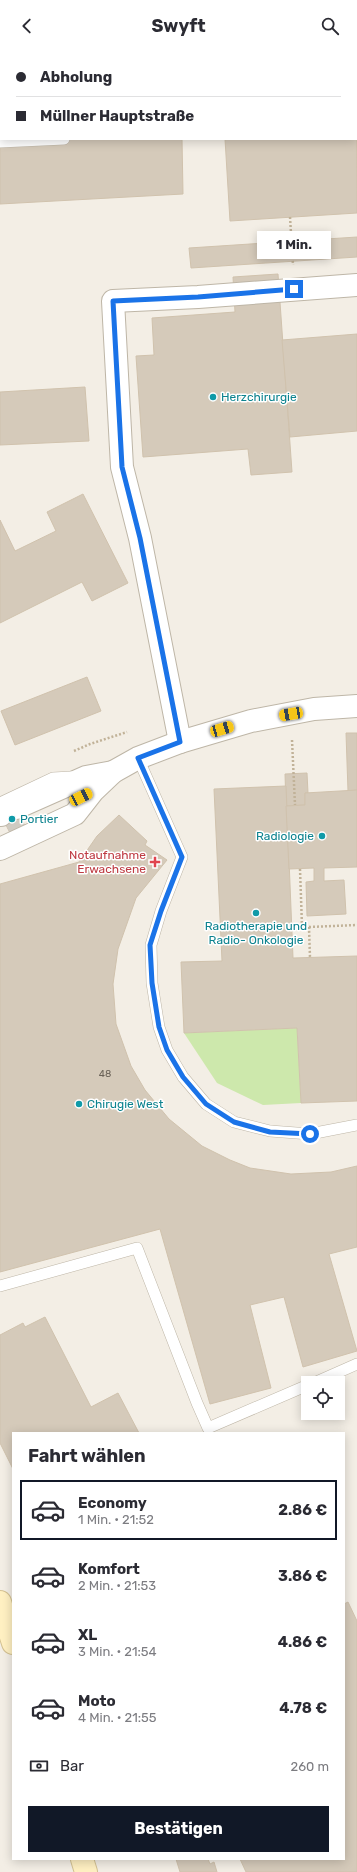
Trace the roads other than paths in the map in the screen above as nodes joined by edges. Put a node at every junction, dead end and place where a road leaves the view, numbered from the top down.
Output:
1 (43, 140) edge
2 (0, 142) edge
3 (357, 285) edge
4 (357, 706) edge
5 (180, 742) junction
6 (138, 758) junction
7 (90, 784) junction
8 (6, 823) edge
9 (357, 1125) edge
10 (0, 1286) edge
11 (357, 1364) edge
12 (330, 1376) edge
13 (301, 1388) edge
14 (0, 1602) edge
15 (12, 1640) edge
16 (82, 1860) edge
17 (86, 1872) edge

1 - 2 lane
3 - 5 street
4 - 5 street
5 - 6 street
6 - 7 street
6 - 9 lane
7 - 8 street
7 - 8 street
10 - 13 lane
11 - 12 lane
14 - 15 street
16 - 17 street

